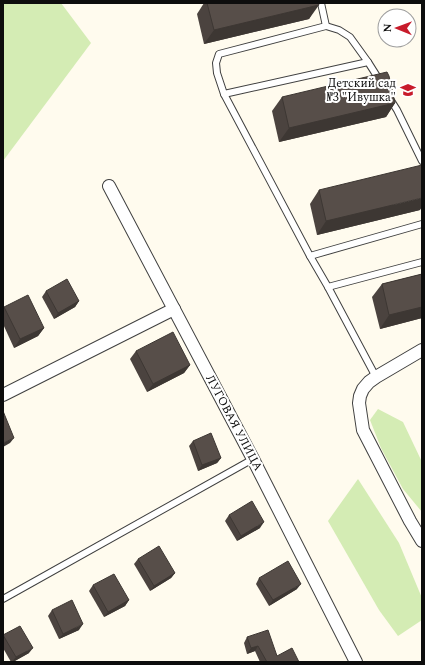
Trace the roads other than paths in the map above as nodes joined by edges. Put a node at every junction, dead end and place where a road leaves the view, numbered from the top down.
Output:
1 (321, 3) edge
2 (326, 26) junction
3 (368, 62) junction
4 (384, 89) edge
5 (224, 94) junction
6 (388, 96) edge
7 (422, 161) edge
8 (109, 186) dead end
9 (422, 224) edge
10 (310, 256) junction
11 (422, 262) edge
12 (328, 287) junction
13 (174, 308) junction
14 (422, 350) edge
15 (376, 377) junction
16 (3, 396) edge
17 (253, 458) junction
18 (422, 541) edge
19 (3, 599) edge
20 (356, 662) edge

1 - 2 lane
2 - 3 lane
2 - 5 lane
3 - 4 lane
3 - 5 lane
5 - 10 lane
6 - 7 lane
8 - 13 street, ЛУГОВАЯ УЛИЦА
9 - 10 lane
10 - 12 lane
11 - 12 lane
12 - 15 lane
13 - 16 street
13 - 17 street, ЛУГОВАЯ УЛИЦА
14 - 15 street
15 - 18 street
17 - 19 lane
17 - 20 street, ЛУГОВАЯ УЛИЦА

